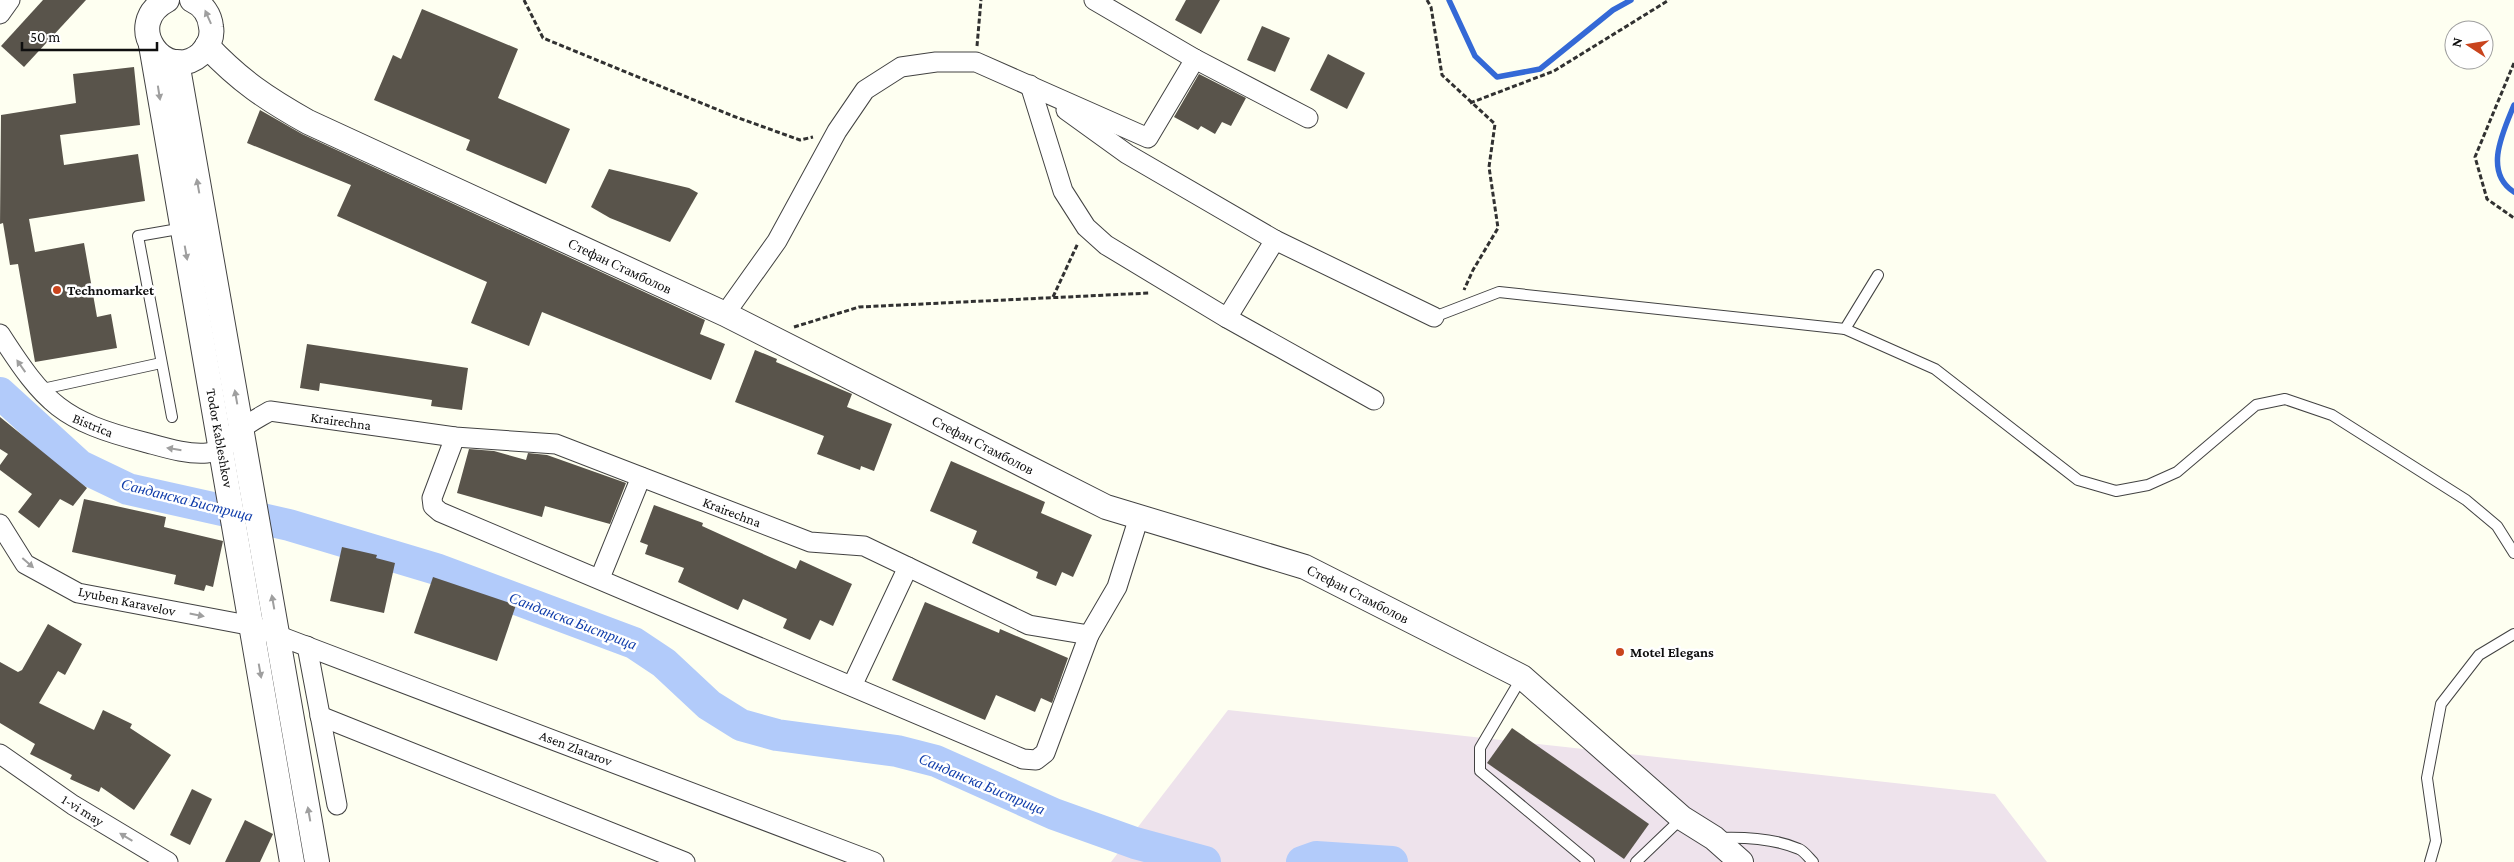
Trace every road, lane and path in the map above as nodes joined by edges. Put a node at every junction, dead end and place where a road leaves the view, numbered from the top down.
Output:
1 (10, 0) edge
2 (139, 0) edge
3 (167, 0) edge
4 (192, 0) edge
5 (524, 0) edge
6 (981, 0) edge
7 (1094, 0) edge
8 (1427, 0) edge
9 (1669, 0) edge
10 (0, 14) edge
11 (149, 36) junction
12 (207, 46) junction
13 (1196, 59) junction
14 (177, 62) junction
15 (976, 62) junction
16 (2514, 63) edge
17 (1030, 85) junction
18 (1470, 103) junction
19 (1308, 118) dead end
20 (837, 131) junction
21 (2514, 218) edge
22 (205, 225) junction
23 (1086, 227) junction
24 (182, 228) junction
25 (1275, 240) junction
26 (1878, 275) dead end
27 (1184, 292) junction
28 (1054, 297) junction
29 (1457, 308) junction
30 (725, 314) junction
31 (1434, 317) joint
32 (1227, 318) junction
33 (1844, 329) junction
34 (0, 334) edge
35 (767, 335) junction
36 (161, 363) junction
37 (38, 390) junction
38 (1374, 400) dead end
39 (172, 418) dead end
40 (242, 429) junction
41 (455, 437) junction
42 (221, 448) junction
43 (642, 476) junction
44 (1139, 517) junction
45 (3, 536) edge
46 (2514, 553) edge
47 (908, 567) junction
48 (600, 578) junction
49 (252, 626) junction
50 (2514, 634) edge
51 (278, 635) junction
52 (1089, 635) junction
53 (307, 646) junction
54 (1522, 677) junction
55 (852, 686) junction
56 (320, 716) junction
57 (0, 754) edge
58 (337, 805) dead end
59 (1682, 818) junction
60 (1714, 838) junction
61 (666, 858) edge
62 (168, 862) edge
63 (292, 862) edge
64 (317, 862) edge
65 (685, 862) edge
66 (874, 862) edge
67 (1589, 862) edge
68 (1636, 862) edge
69 (1741, 862) edge
70 (1813, 862) edge
71 (2430, 862) edge

1 - 10 street
2 - 11 street
3 - 11 street
12 -> 4 street
5 - 20 path
6 - 15 path
7 - 13 street
8 - 18 path
9 - 18 path
11 - 14 street
11 -> 24 street, Todor Kableshkov
12 - 14 street
12 - 30 street, Стефан Стамболов
13 - 17 street
13 - 19 street
22 -> 14 street, Todor Kableshkov
15 - 17 street
15 - 20 street
16 - 21 path
17 - 23 street
17 - 25 street
18 - 29 path
20 - 30 street
22 - 24 lane
40 -> 22 street, Todor Kableshkov
23 - 27 street
23 - 28 path
24 - 36 lane
24 -> 42 street, Todor Kableshkov
25 - 31 street
25 - 32 street
26 - 33 lane
27 - 28 path
27 - 32 street
28 - 35 path
29 - 31 lane
29 - 33 lane
30 - 35 street, Стефан Стамболов
32 - 38 street
33 - 46 lane
37 -> 34 street, Bistrica
35 - 44 street, Стефан Стамболов
36 - 37 lane
36 - 39 lane
42 -> 37 street, Bistrica
40 - 41 street, Krairechna
40 - 42 street, Krairechna
51 -> 40 street, Todor Kableshkov
41 - 43 street, Krairechna
41 - 48 street
42 - 49 street, Todor Kableshkov
43 - 47 street, Krairechna
43 - 48 street
44 - 52 street
44 - 54 street, Стефан Стамболов
45 -> 49 street, Lyuben Karavelov
47 - 52 street, Krairechna
47 - 55 street
48 - 55 street
49 - 51 street, Lyuben Karavelov
49 -> 63 street, Todor Kableshkov
50 - 71 lane
51 - 53 street, Asen Zlatarov
64 -> 51 street, Todor Kableshkov
52 - 55 street
53 - 56 street
53 - 66 street, Asen Zlatarov
54 - 59 street, Стефан Стамболов
54 - 67 lane
56 - 58 street
56 - 61 street
62 -> 57 street, 1-vi may
59 - 60 street, Стефан Стамболов
59 - 68 lane
60 - 69 street, Стефан Стамболов
60 - 70 lane
61 - 65 street

